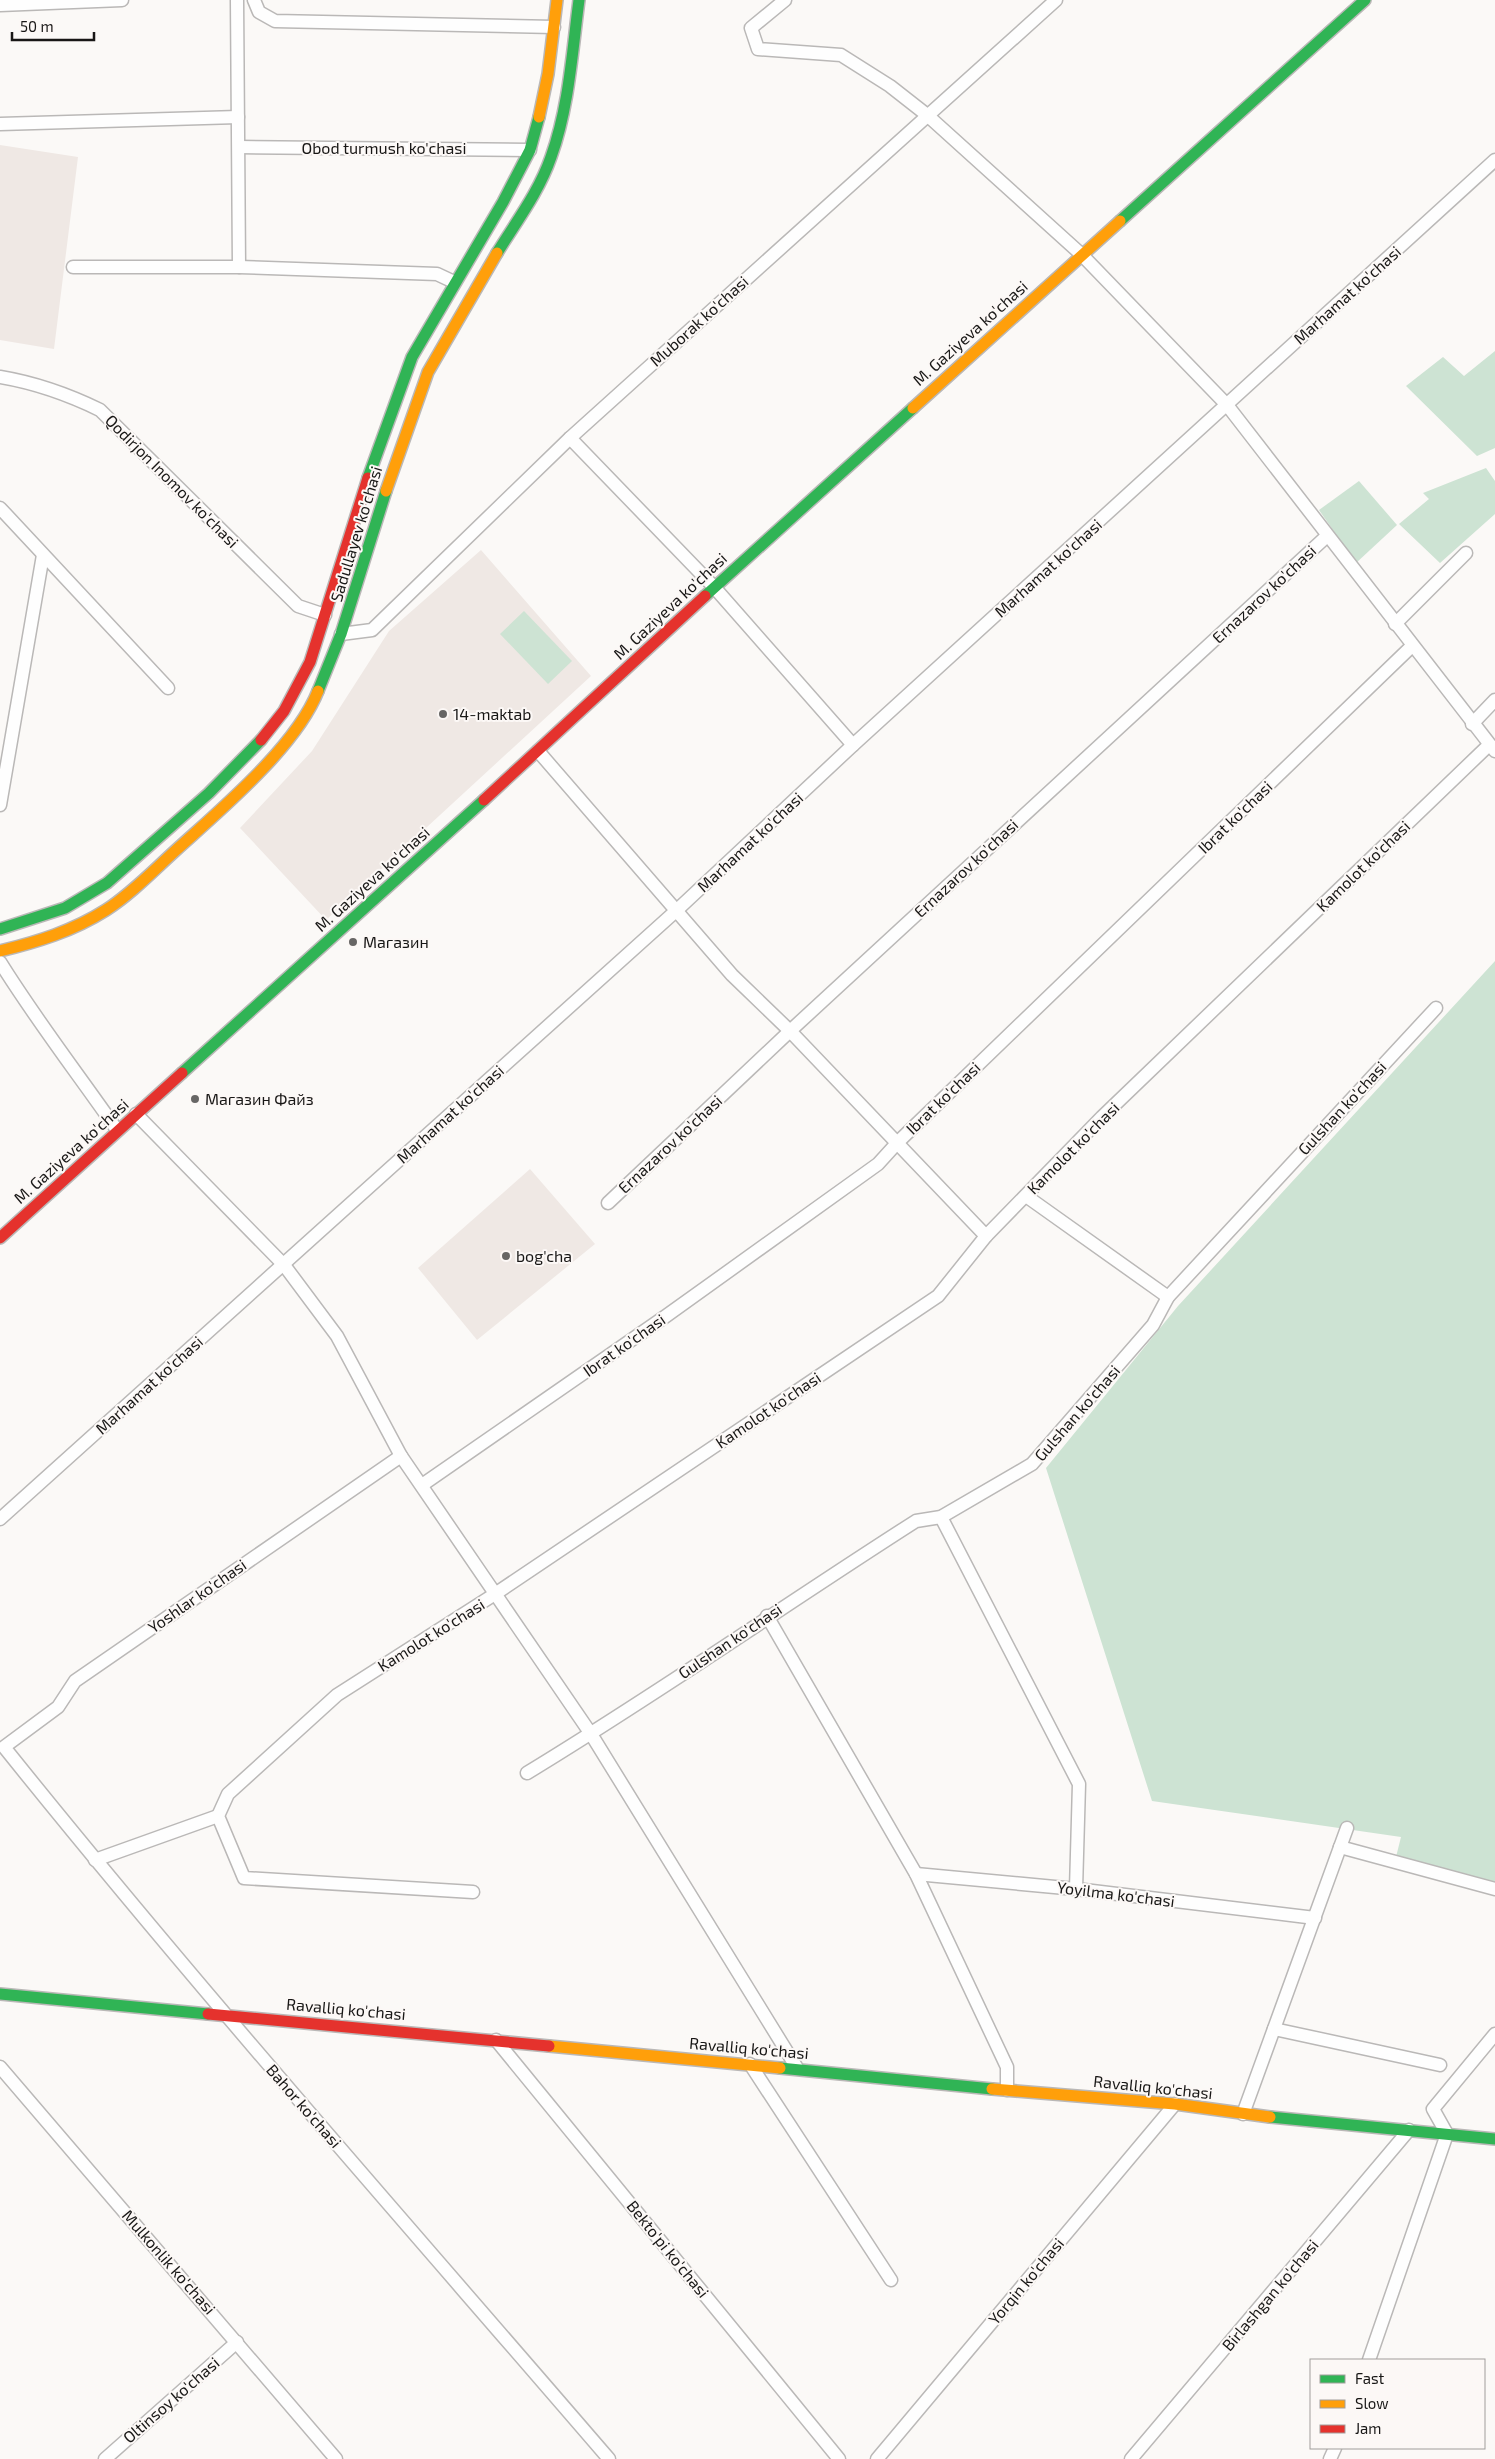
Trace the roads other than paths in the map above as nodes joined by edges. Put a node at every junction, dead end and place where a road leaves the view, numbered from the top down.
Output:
1 (122, 0) edge
2 (237, 0) edge
3 (254, 0) edge
4 (557, 0) edge
5 (579, 0) edge
6 (785, 0) edge
7 (1056, 0) edge
8 (1365, 0) edge
9 (34, 2) edge
10 (0, 5) edge
11 (554, 28) junction
12 (927, 115) junction
13 (238, 117) junction
14 (0, 124) edge
15 (239, 147) junction
16 (530, 150) junction
17 (1495, 160) edge
18 (1082, 255) junction
19 (239, 266) junction
20 (74, 267) dead end
21 (454, 282) junction
22 (0, 377) edge
23 (1227, 405) junction
24 (570, 438) junction
25 (0, 508) edge
26 (1326, 536) junction
27 (1466, 553) dead end
28 (43, 555) junction
29 (714, 586) junction
30 (325, 615) junction
31 (1395, 624) junction
32 (341, 634) junction
33 (1412, 646) junction
34 (168, 688) dead end
35 (1495, 700) edge
36 (1472, 724) junction
37 (853, 745) junction
38 (1492, 748) edge
39 (538, 751) junction
40 (0, 805) edge
41 (677, 910) junction
42 (0, 929) edge
43 (0, 951) edge
44 (0, 962) edge
45 (1436, 1008) dead end
46 (790, 1031) junction
47 (136, 1114) junction
48 (117, 1130) junction
49 (898, 1142) junction
50 (1026, 1196) junction
51 (608, 1202) dead end
52 (986, 1236) junction
53 (0, 1238) edge
54 (284, 1265) junction
55 (1168, 1297) junction
56 (400, 1456) junction
57 (422, 1485) junction
58 (941, 1517) junction
59 (0, 1519) edge
60 (495, 1594) junction
61 (767, 1616) junction
62 (591, 1734) junction
63 (4, 1747) joint
64 (527, 1773) dead end
65 (218, 1816) junction
66 (1347, 1828) dead end
67 (1340, 1848) junction
68 (95, 1860) junction
69 (916, 1874) junction
70 (1076, 1889) junction
71 (1495, 1889) edge
72 (473, 1892) dead end
73 (1315, 1918) junction
74 (0, 1994) edge
75 (224, 2014) junction
76 (1274, 2029) junction
77 (1495, 2034) edge
78 (496, 2040) junction
79 (750, 2064) junction
80 (1440, 2065) dead end
81 (0, 2067) edge
82 (797, 2068) junction
83 (1008, 2090) junction
84 (1175, 2104) junction
85 (1243, 2114) junction
86 (1409, 2130) junction
87 (1446, 2134) junction
88 (1495, 2139) edge
89 (891, 2280) dead end
90 (237, 2342) junction
91 (1369, 2359) edge
92 (105, 2459) edge
93 (336, 2459) edge
94 (610, 2459) edge
95 (839, 2459) edge
96 (876, 2459) edge
97 (1131, 2459) edge

1 - 9 street
2 - 13 street
3 - 11 street
4 - 11 street
5 - 32 street, Sadullayev ko'chasi
6 - 12 street
7 - 12 street, Muborak ko'chasi
8 - 18 street, M. Gaziyeva ko'chasi
9 - 10 street
11 - 16 street
12 - 18 street
12 - 24 street, Muborak ko'chasi
13 - 14 street
13 - 15 street
15 - 16 street, Obod turmush ko'chasi
15 - 19 street
16 - 21 street
17 - 23 street, Marhamat ko'chasi
18 - 23 street
18 - 29 street, M. Gaziyeva ko'chasi
19 - 20 street
19 - 21 street
21 - 30 street
22 - 30 street, Qodirjon Inomov ko'chasi
23 - 26 street
23 - 37 street, Marhamat ko'chasi
24 - 29 street
24 - 32 street, Muborak ko'chasi
25 - 28 street
26 - 31 street
26 - 46 street, Ernazarov ko'chasi
27 - 31 street
28 - 34 street
28 - 40 street
29 - 37 street
29 - 39 street, M. Gaziyeva ko'chasi
30 - 42 street
31 - 33 street
32 - 43 street, Sadullayev ko'chasi
33 - 36 street
33 - 49 street, Ibrat ko'chasi
35 - 36 street
36 - 38 street
37 - 41 street, Marhamat ko'chasi
38 - 50 street, Kamolot ko'chasi
39 - 41 street
39 - 47 street, M. Gaziyeva ko'chasi
41 - 46 street
41 - 54 street, Marhamat ko'chasi
44 - 48 street
45 - 55 street, Gulshan ko'chasi
46 - 49 street
46 - 51 street, Ernazarov ko'chasi
47 - 48 street, M. Gaziyeva ko'chasi
47 - 54 street
48 - 53 street, M. Gaziyeva ko'chasi
49 - 52 street
49 - 57 street, Ibrat ko'chasi
50 - 52 street, Kamolot ko'chasi
50 - 55 street
52 - 60 street, Kamolot ko'chasi
54 - 56 street
54 - 59 street, Marhamat ko'chasi
55 - 58 street, Gulshan ko'chasi
56 - 57 street
56 - 63 street, Yoshlar ko'chasi
57 - 60 street
58 - 61 street, Gulshan ko'chasi
58 - 70 street
60 - 62 street
60 - 65 street, Kamolot ko'chasi
61 - 62 street, Gulshan ko'chasi
61 - 69 street
62 - 64 street, Gulshan ko'chasi
62 - 82 street
63 - 68 street, Bahor ko'chasi
65 - 68 street
65 - 72 street
66 - 67 street
67 - 71 street
67 - 73 street
68 - 75 street, Bahor ko'chasi
69 - 70 street, Yoyilma ko'chasi
69 - 83 street
70 - 73 street, Yoyilma ko'chasi
73 - 76 street
74 - 75 street, Ravalliq ko'chasi
75 - 78 street, Ravalliq ko'chasi
75 - 94 street, Bahor ko'chasi
76 - 80 street
76 - 85 street
77 - 87 street
78 - 79 street, Ravalliq ko'chasi
78 - 95 street, Bekto'pi ko'chasi
79 - 82 street, Ravalliq ko'chasi
79 - 89 street
81 - 90 street, Mulkonlik ko'chasi
82 - 83 street, Ravalliq ko'chasi
83 - 84 street, Ravalliq ko'chasi
84 - 85 street, Ravalliq ko'chasi
84 - 96 street, Yorqin ko'chasi
85 - 86 street, Ravalliq ko'chasi
86 - 87 street, Ravalliq ko'chasi
86 - 97 street, Birlashgan ko'chasi
87 - 88 street, Ravalliq ko'chasi
87 - 91 street
90 - 92 street, Oltinsoy ko'chasi
90 - 93 street, Mulkonlik ko'chasi

